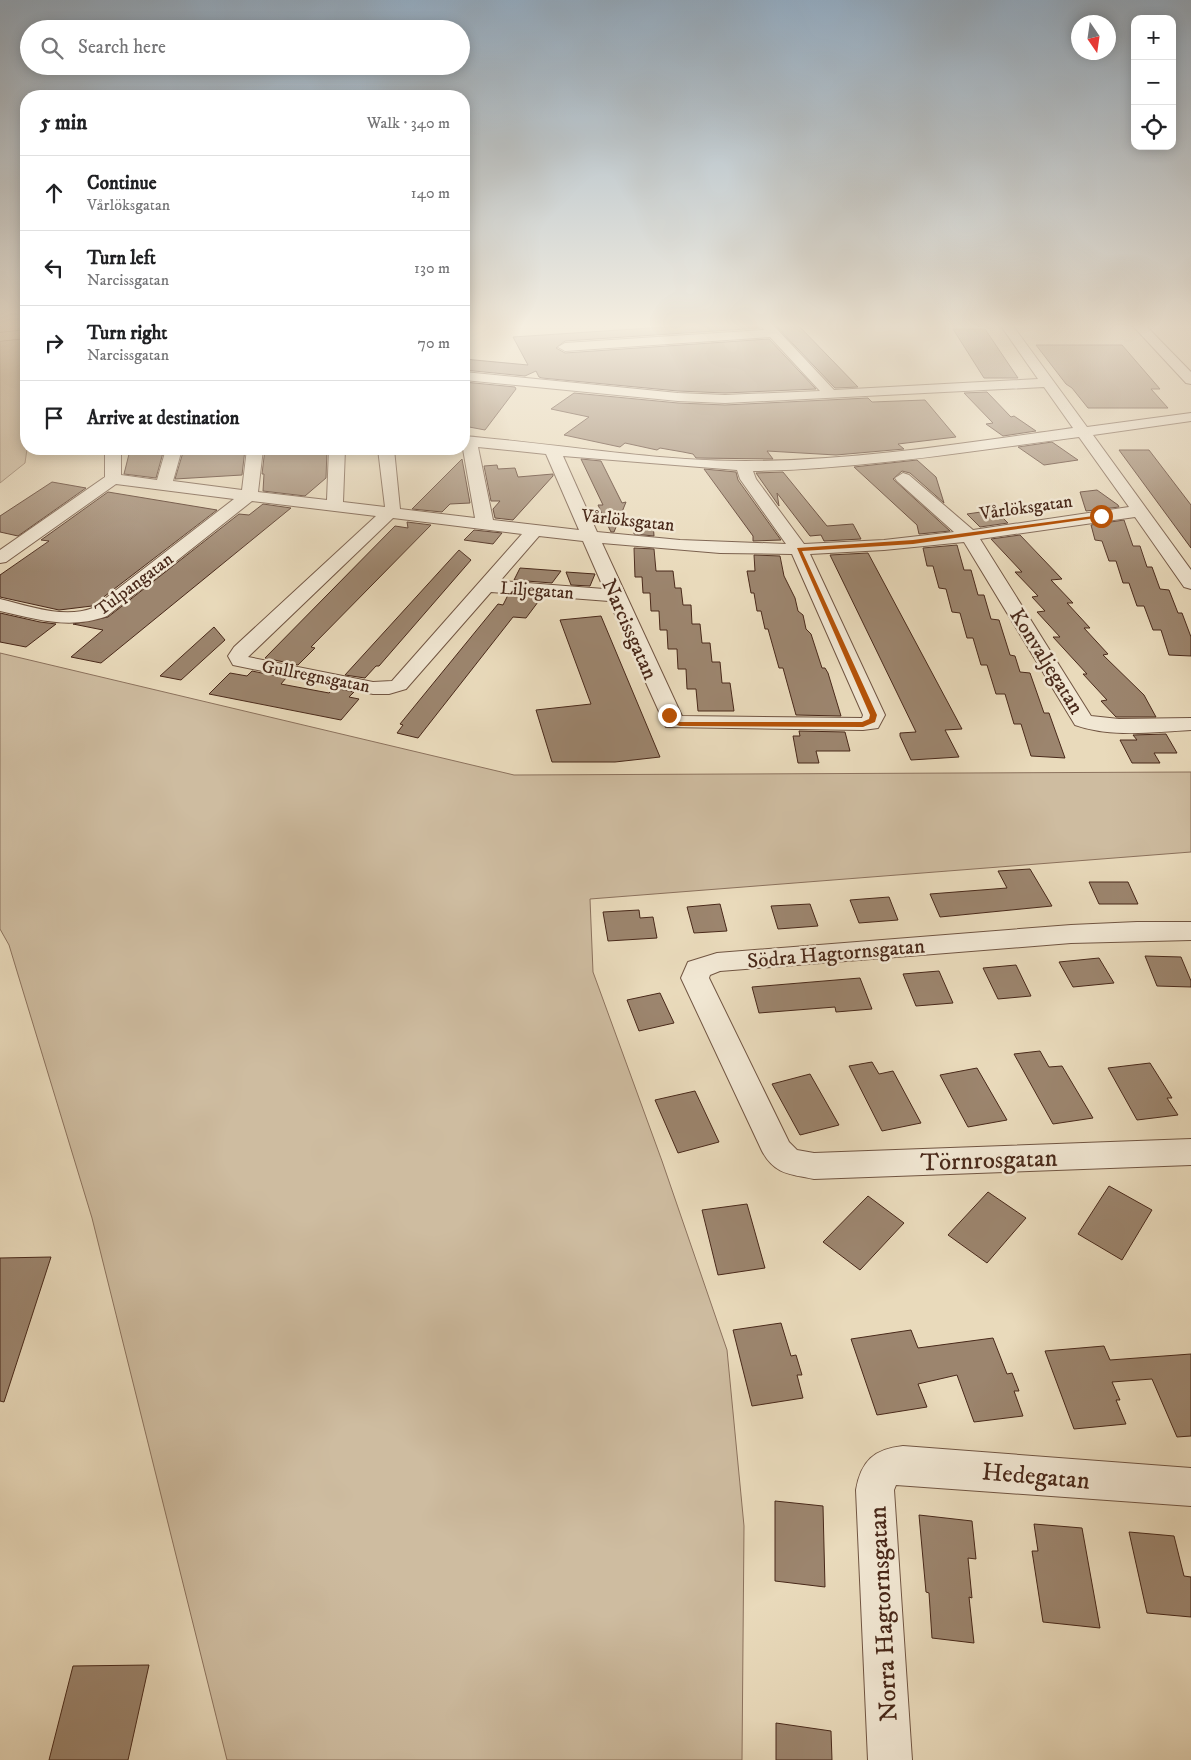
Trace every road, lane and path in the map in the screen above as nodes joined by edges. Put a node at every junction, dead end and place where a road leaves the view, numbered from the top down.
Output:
1 (1066, 408) edge
2 (1191, 417) edge
3 (1083, 432) junction
4 (470, 441) edge
5 (553, 450) junction
6 (113, 455) edge
7 (172, 455) edge
8 (254, 455) edge
9 (337, 455) edge
10 (387, 455) edge
11 (469, 455) edge
12 (744, 466) junction
13 (902, 478) dead end
14 (112, 479) junction
15 (164, 485) junction
16 (249, 495) junction
17 (335, 506) junction
18 (1139, 511) junction
19 (389, 513) junction
20 (485, 524) junction
21 (535, 530) junction
22 (969, 536) junction
23 (590, 537) junction
24 (799, 549) junction
25 (0, 558) edge
26 (1191, 583) edge
27 (488, 586) junction
28 (616, 596) junction
29 (0, 605) edge
30 (1191, 724) edge
31 (1191, 931) edge
32 (1191, 1152) edge
33 (788, 1161) joint
34 (882, 1470) joint
35 (1191, 1487) edge
36 (890, 1760) edge

1 - 3 street
2 - 3 street
3 - 12 street
3 - 18 street
4 - 5 street
5 - 12 street
5 - 23 street, Narcissgatan
6 - 14 street
7 - 15 street
8 - 16 street
9 - 17 street
10 - 19 street
11 - 20 street
12 - 24 street
13 - 22 street, Konvaljegatan
14 - 15 street, Vårlöksgatan
14 - 25 street
15 - 16 street, Vårlöksgatan
16 - 17 street, Vårlöksgatan
16 - 29 street, Tulpangatan
17 - 19 street, Vårlöksgatan
18 - 22 street, Vårlöksgatan
18 - 26 street
19 - 20 street, Vårlöksgatan
19 - 27 street, Gullregnsgatan
20 - 21 street, Vårlöksgatan
21 - 23 street, Vårlöksgatan
21 - 27 street, Gullregnsgatan
22 - 24 street, Vårlöksgatan
22 - 30 street, Konvaljegatan
23 - 24 street, Vårlöksgatan
23 - 28 street, Narcissgatan
24 - 28 street, Narcissgatan
27 - 28 street, Liljegatan
31 - 33 street, Södra Hagtornsgatan
32 - 33 street, Törnrosgatan
34 - 35 street, Hedegatan
34 - 36 street, Norra Hagtornsgatan

